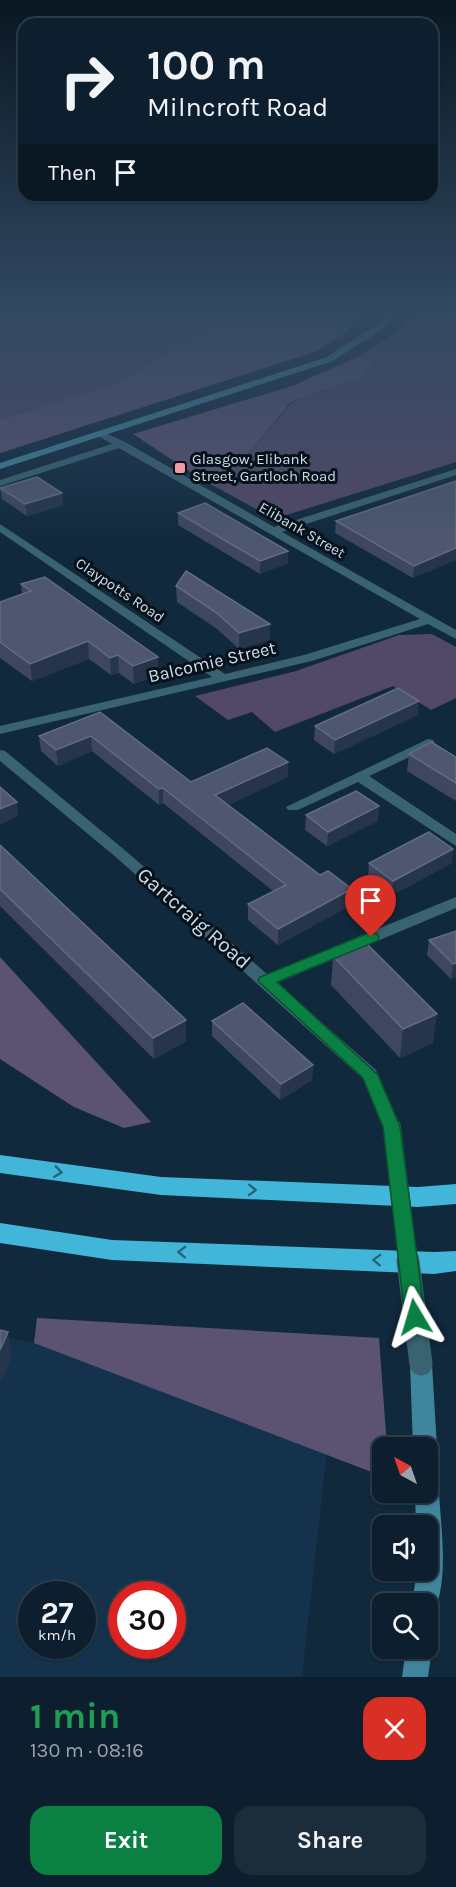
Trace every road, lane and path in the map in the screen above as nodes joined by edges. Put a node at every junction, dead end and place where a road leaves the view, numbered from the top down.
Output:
1 (233, 390) edge
2 (101, 434) junction
3 (122, 444) junction
4 (0, 466) edge
5 (456, 472) edge
6 (0, 483) edge
7 (0, 527) edge
8 (274, 531) junction
9 (430, 620) junction
10 (456, 635) edge
11 (223, 678) junction
12 (0, 730) edge
13 (429, 743) edge
14 (0, 754) edge
15 (359, 776) junction
16 (293, 807) dead end
17 (456, 841) edge
18 (456, 902) edge
19 (266, 981) junction
20 (0, 1164) edge
21 (456, 1194) edge
22 (0, 1233) edge
23 (456, 1261) edge
24 (421, 1364) joint
25 (424, 1437) edge
26 (427, 1503) edge
27 (427, 1593) edge
28 (417, 1659) edge
29 (415, 1677) edge

1 - 2 main road
2 - 3 street, Elibank Street
2 - 4 main road
3 - 6 street
3 - 8 street, Elibank Street
5 - 8 street
7 - 11 street, Claypotts Road
8 - 9 street, Elibank Street
9 - 10 street, Elibank Street
9 - 11 street, Balcomie Street
11 - 12 street, Balcomie Street
13 - 15 street
14 - 19 street, Gartcraig Road
15 - 16 street
15 - 17 street
18 - 19 street
19 - 24 street, Gartcraig Road, bridge
20 -> 21 highway
23 -> 22 highway
24 - 25 main road, Gartcraig Road
26 - 27 main road
28 - 29 main road

